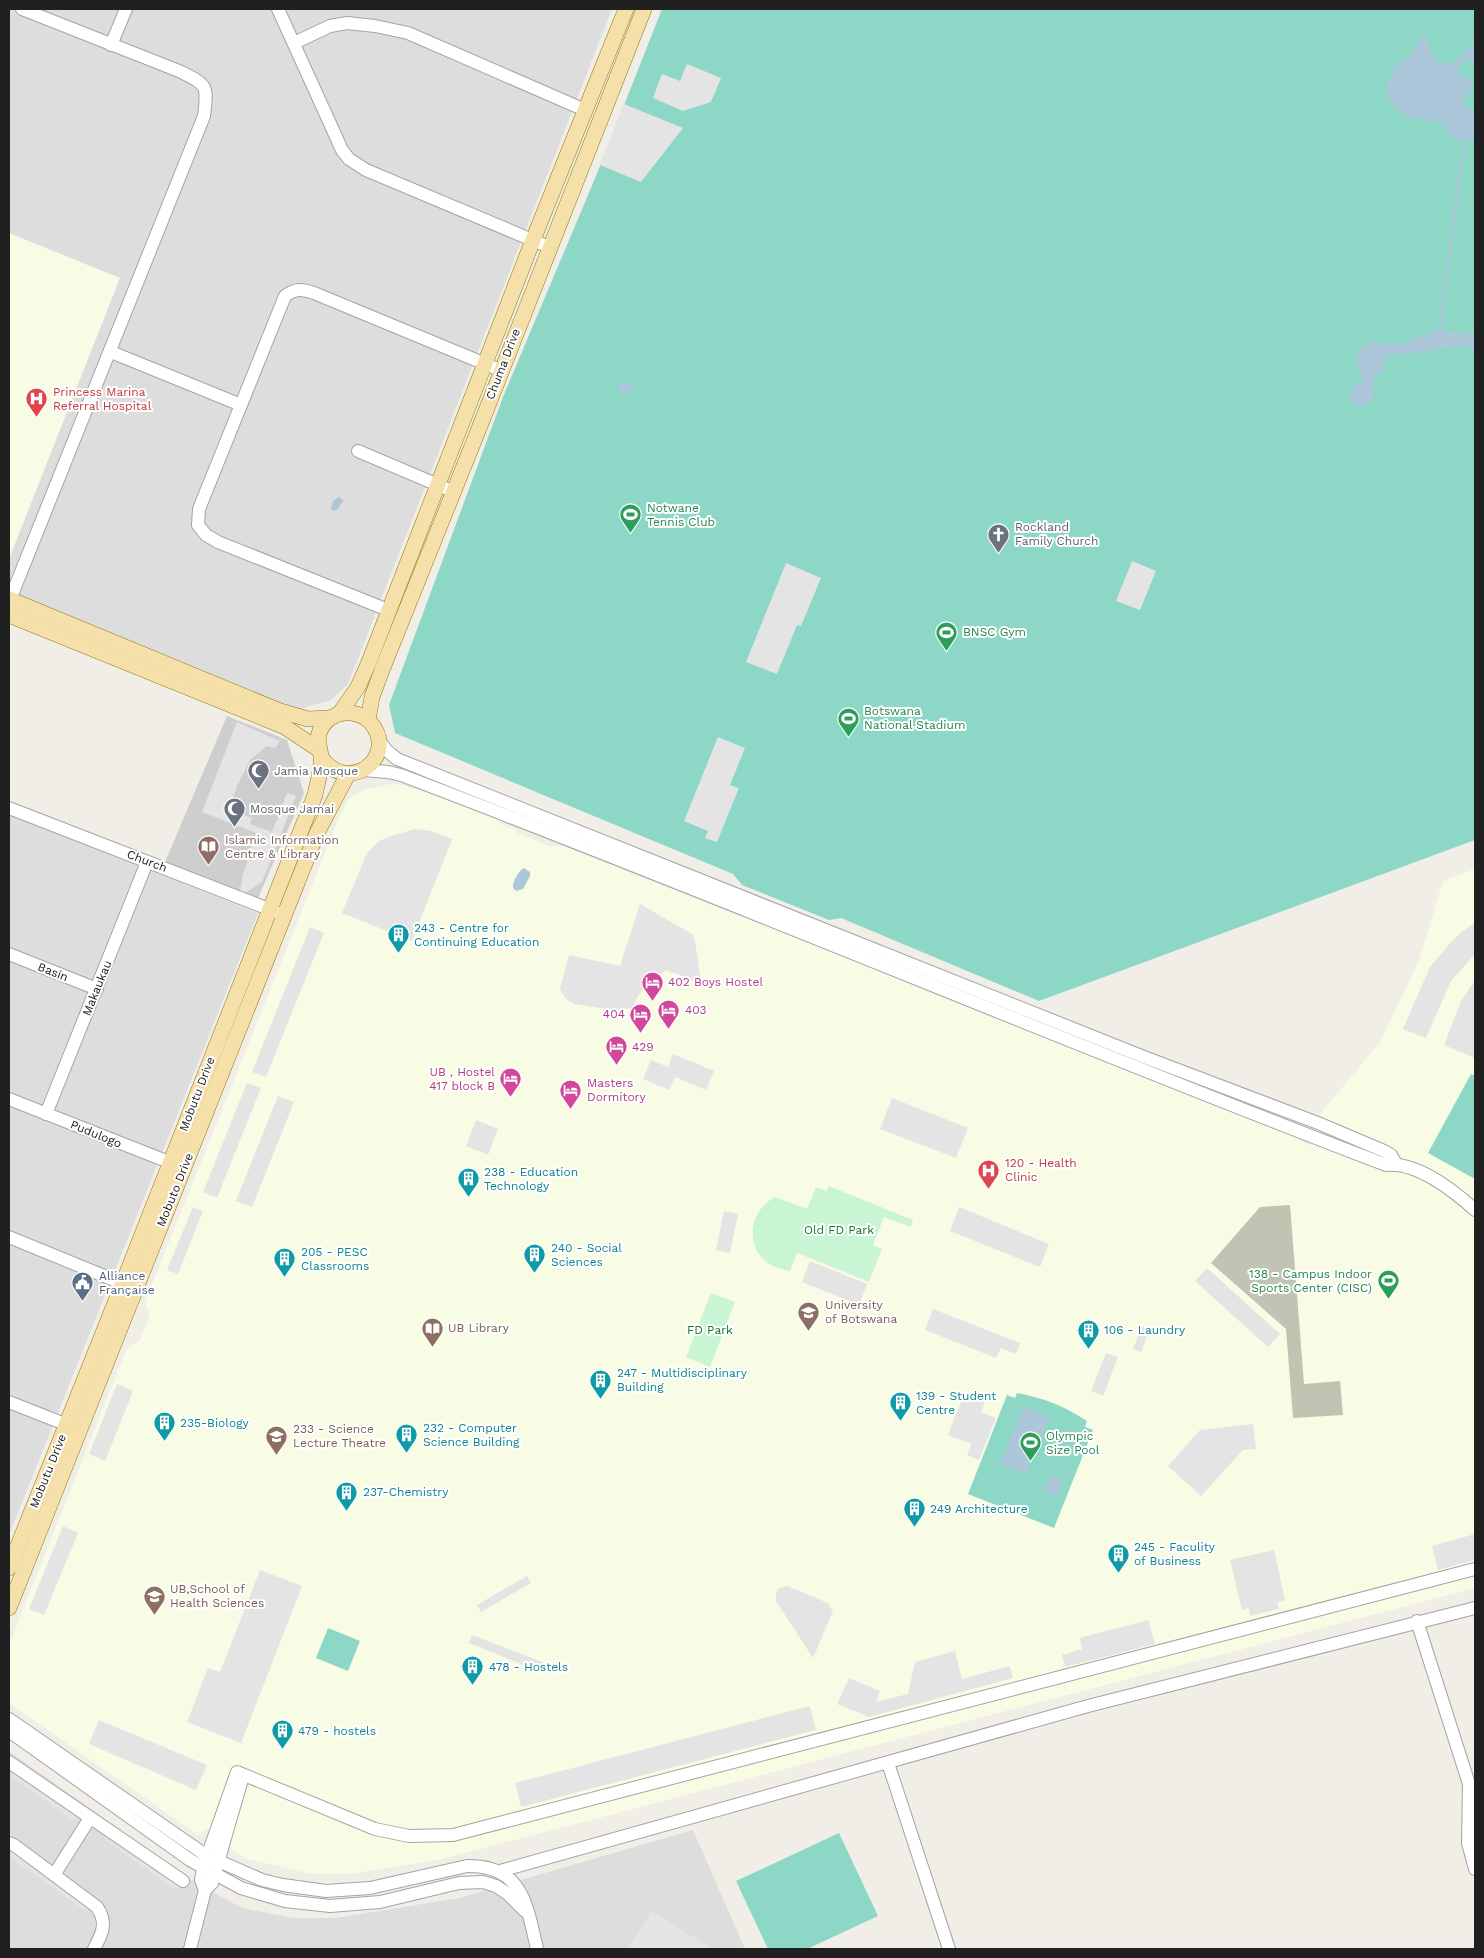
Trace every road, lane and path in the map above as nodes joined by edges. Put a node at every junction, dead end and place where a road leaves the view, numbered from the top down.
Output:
1 (22, 9) edge
2 (126, 9) edge
3 (278, 9) edge
4 (626, 9) edge
5 (644, 9) edge
6 (294, 43) junction
7 (111, 45) junction
8 (586, 110) junction
9 (533, 240) junction
10 (549, 247) junction
11 (111, 352) junction
12 (485, 364) junction
13 (500, 370) junction
14 (241, 405) junction
15 (358, 451) dead end
16 (438, 485) junction
17 (452, 491) junction
18 (9, 604) edge
19 (388, 610) junction
20 (335, 716) junction
21 (368, 720) junction
22 (379, 740) junction
23 (319, 753) junction
24 (364, 770) junction
25 (348, 774) junction
26 (9, 808) edge
27 (147, 862) junction
28 (270, 910) junction
29 (284, 915) junction
30 (9, 954) edge
31 (97, 989) junction
32 (1142, 1063) junction
33 (9, 1099) edge
34 (1293, 1113) junction
35 (46, 1114) junction
36 (1288, 1126) junction
37 (1396, 1164) junction
38 (177, 1165) junction
39 (1475, 1210) edge
40 (9, 1237) edge
41 (130, 1286) junction
42 (9, 1402) edge
43 (73, 1427) junction
44 (19, 1548) edge
45 (9, 1568) edge
46 (1475, 1569) edge
47 (9, 1608) edge
48 (1475, 1608) edge
49 (1417, 1621) junction
50 (9, 1719) edge
51 (9, 1731) edge
52 (9, 1762) edge
53 (888, 1764) junction
54 (90, 1818) junction
55 (9, 1843) edge
56 (211, 1865) junction
57 (1475, 1869) edge
58 (500, 1872) junction
59 (54, 1875) junction
60 (183, 1881) dead end
61 (529, 1915) junction
62 (193, 1948) edge
63 (94, 1949) edge
64 (537, 1949) edge
65 (949, 1949) edge

1 - 7 street
2 - 7 street
3 - 6 street
4 - 8 main road, Chuma Drive
5 - 10 main road, Chuma Drive
6 - 8 street
6 - 9 street
7 - 11 street
8 - 9 main road, Chuma Drive
9 - 10 street
9 - 12 main road, Chuma Drive
10 - 13 main road, Chuma Drive
11 - 14 street
11 - 18 street
12 - 13 street
12 - 14 street
12 - 16 main road, Chuma Drive
13 - 17 main road, Chuma Drive
14 - 19 street
15 - 16 street
16 - 17 street
16 - 19 main road, Chuma Drive
17 - 21 main road, Chuma Drive
18 - 20 main road
18 - 23 main road
19 - 20 main road, Chuma Drive
20 - 21 main road
20 - 23 main road
21 - 22 main road
22 - 24 main road
22 - 32 street
23 - 25 main road
23 - 28 main road, Mobutu Drive
24 - 25 main road
24 - 32 street
25 - 29 main road, Mobuto Drive
26 - 27 street, Church
27 - 28 street, Church
27 - 31 street, Makaukau
28 - 29 street, Church
28 - 38 main road, Mobutu Drive
29 - 38 main road, Mobuto Drive
30 - 31 street, Basin
31 - 35 street, Makaukau
32 - 34 street
32 - 36 street
33 - 35 street, Pudulogo
34 - 36 street
34 - 37 street
35 - 38 street, Pudulogo
36 - 37 street
37 - 39 street
38 - 41 main road, Mobutu Drive
40 - 41 street
41 - 43 main road, Mobutu Drive
42 - 43 street
43 - 44 main road, Mobutu Drive
44 - 45 main road, Mobutu Drive
44 - 47 main road
46 - 56 street
48 - 49 street
49 - 53 street
49 - 57 street
50 - 56 street
51 - 56 street
52 - 54 street
53 - 58 street
53 - 65 street
54 - 59 street
54 - 60 street
55 - 59 street
56 - 58 street
56 - 61 street
56 - 62 street
58 - 61 street
59 - 63 street
61 - 64 street

